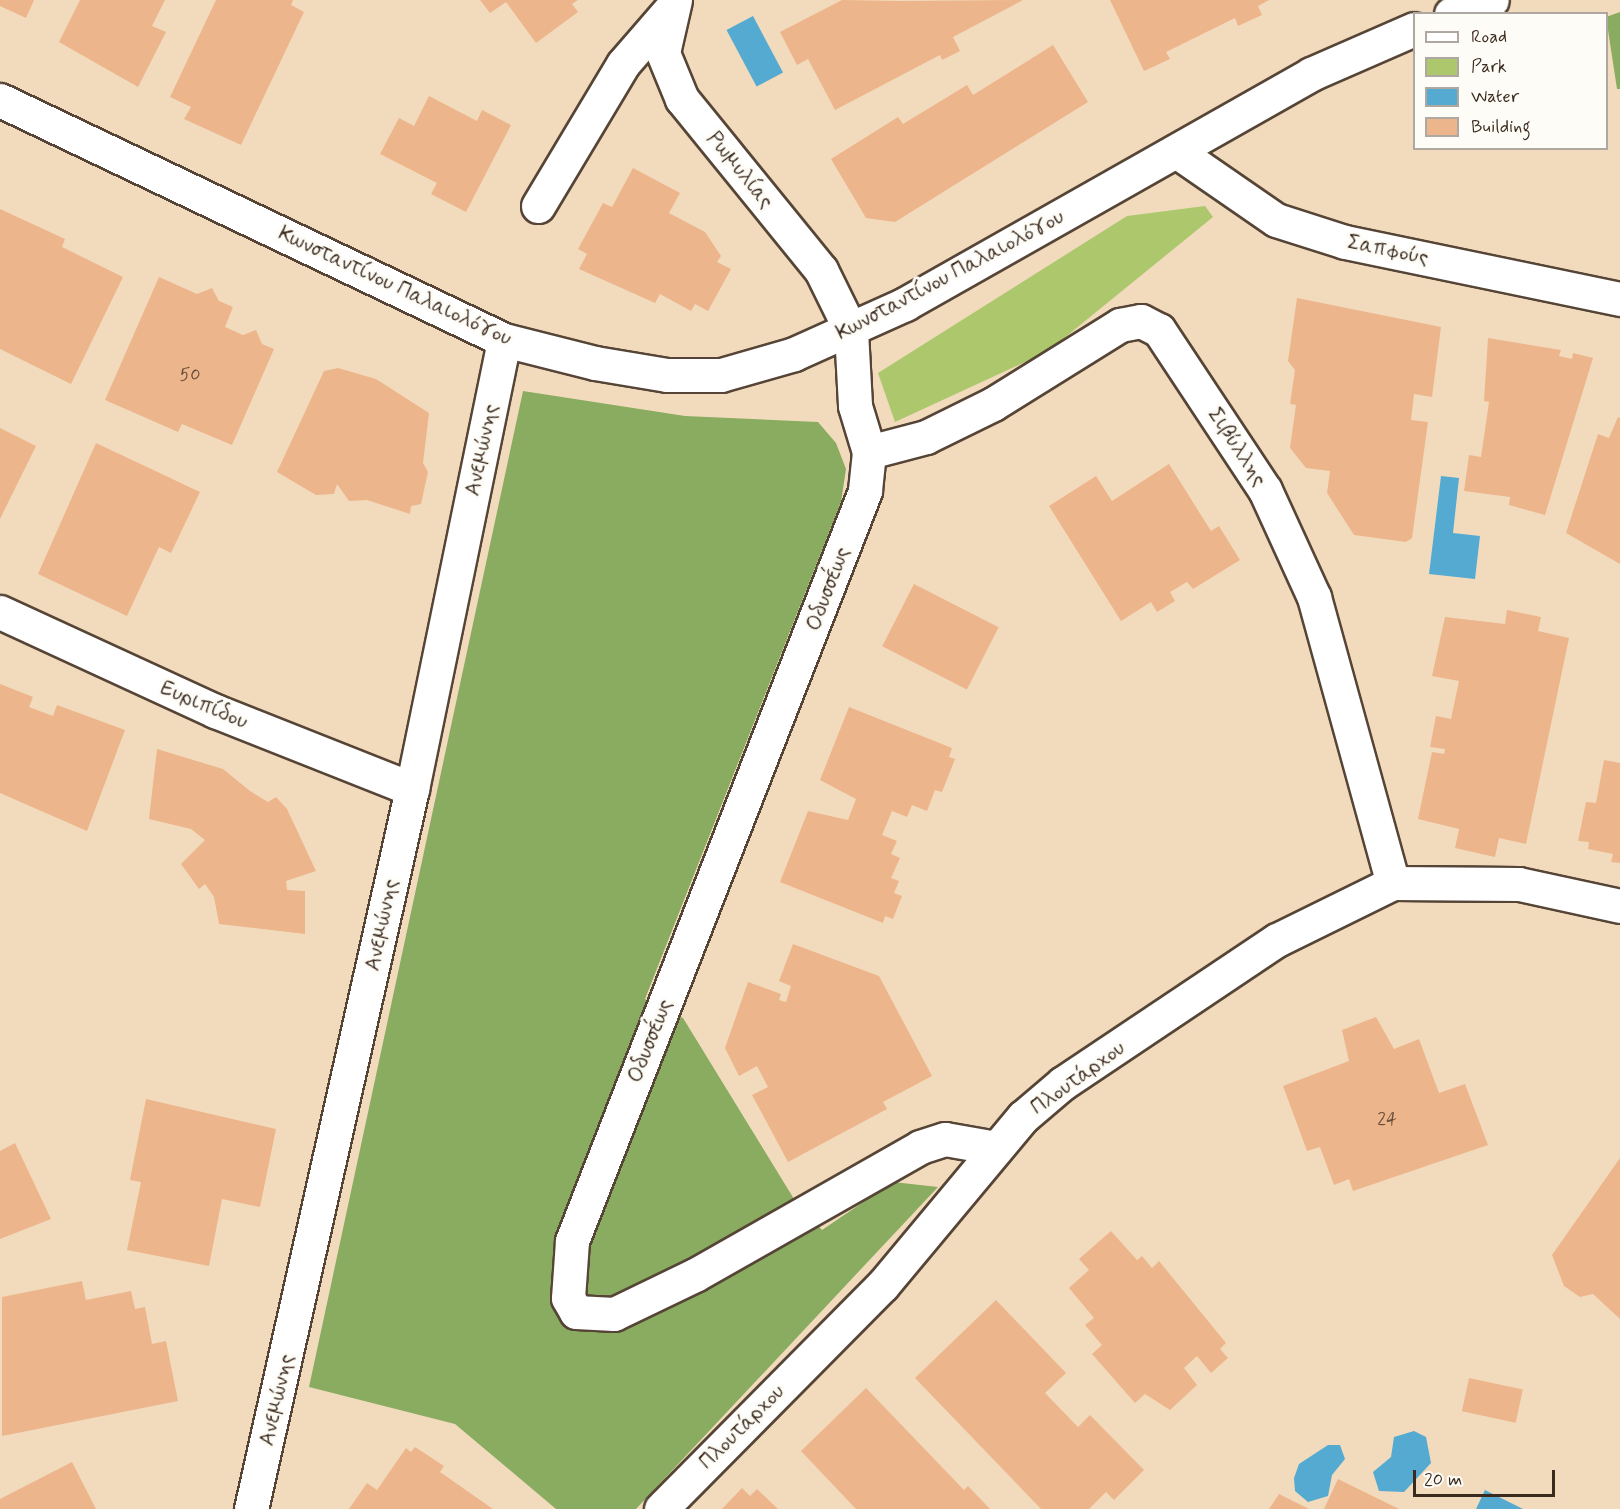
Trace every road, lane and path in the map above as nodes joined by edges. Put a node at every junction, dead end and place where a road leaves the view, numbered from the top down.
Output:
1 (1492, 0) edge
2 (672, 6) edge
3 (1457, 12) edge
4 (1413, 28) edge
5 (0, 100) edge
6 (1176, 151) junction
7 (538, 206) dead end
8 (1620, 299) edge
9 (850, 331) junction
10 (504, 340) junction
11 (869, 452) junction
12 (0, 612) edge
13 (412, 789) junction
14 (1393, 883) junction
15 (1620, 906) edge
16 (996, 1148) junction
17 (251, 1509) edge
18 (662, 1509) edge

1 - 3 street
2 - 7 street
2 - 9 street, Ρωμυλίας
4 - 6 street, Κωνσταντίνου Παλαιολόγου
5 - 10 street, Κωνσταντίνου Παλαιολόγου
6 - 8 street, Σαπφούς
6 - 9 street, Κωνσταντίνου Παλαιολόγου
9 - 10 street, Κωνσταντίνου Παλαιολόγου
9 - 11 street, Οδυσσέως
10 - 13 street, Ανεμώνης
11 - 14 street, Σιβύλλης
11 - 16 street, Οδυσσέως
12 - 13 street, Ευριπίδου
13 - 17 street, Ανεμώνης
14 - 15 street, Πλουτάρχου
14 - 16 street, Πλουτάρχου
16 - 18 street, Πλουτάρχου

